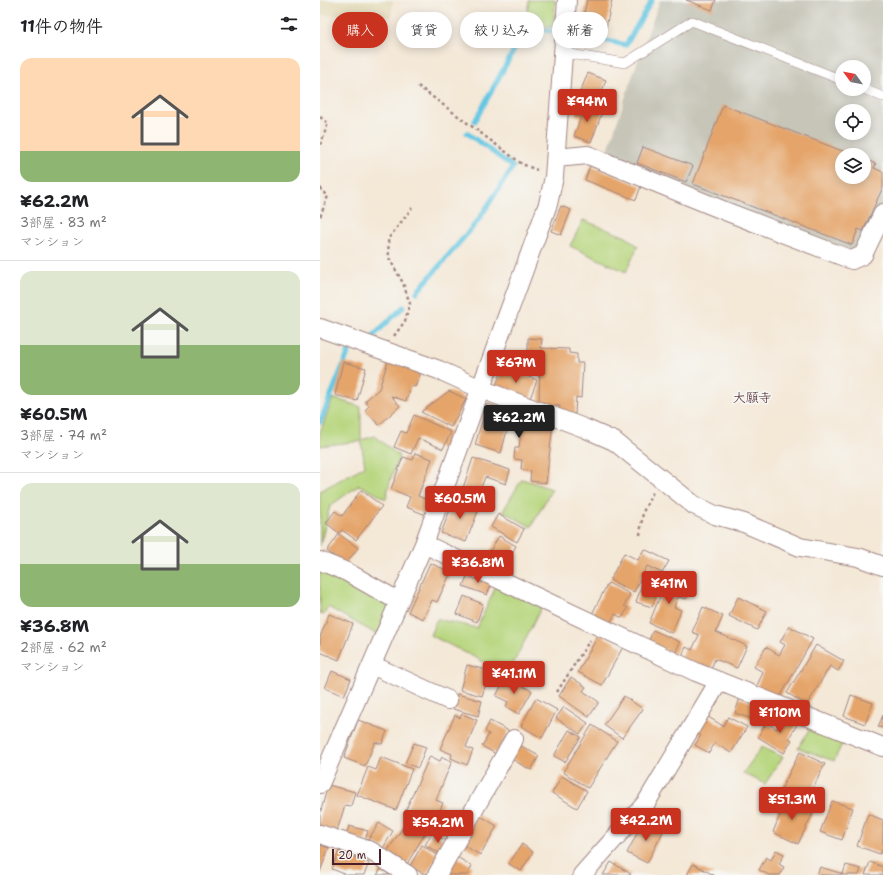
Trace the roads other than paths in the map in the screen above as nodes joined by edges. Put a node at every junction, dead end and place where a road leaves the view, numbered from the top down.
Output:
1 (567, 0) edge
2 (564, 53) junction
3 (835, 77) edge
4 (871, 92) edge
5 (883, 97) edge
6 (556, 158) junction
7 (883, 213) edge
8 (320, 328) edge
9 (481, 389) junction
10 (424, 544) junction
11 (320, 561) edge
12 (883, 566) edge
13 (398, 601) junction
14 (372, 665) junction
15 (719, 681) junction
16 (448, 700) dead end
17 (514, 739) dead end
18 (883, 747) edge
19 (320, 784) edge
20 (320, 834) edge
21 (408, 875) edge
22 (437, 875) edge
23 (582, 875) edge

1 - 2 street
2 - 3 lane
2 - 6 street
4 - 5 lane
6 - 7 street
6 - 9 street
8 - 9 street
9 - 10 street
9 - 12 street
10 - 13 street
10 - 15 street
11 - 13 street
13 - 14 street
14 - 16 street
14 - 19 street
15 - 18 street
15 - 23 street
17 - 22 street
20 - 21 street

